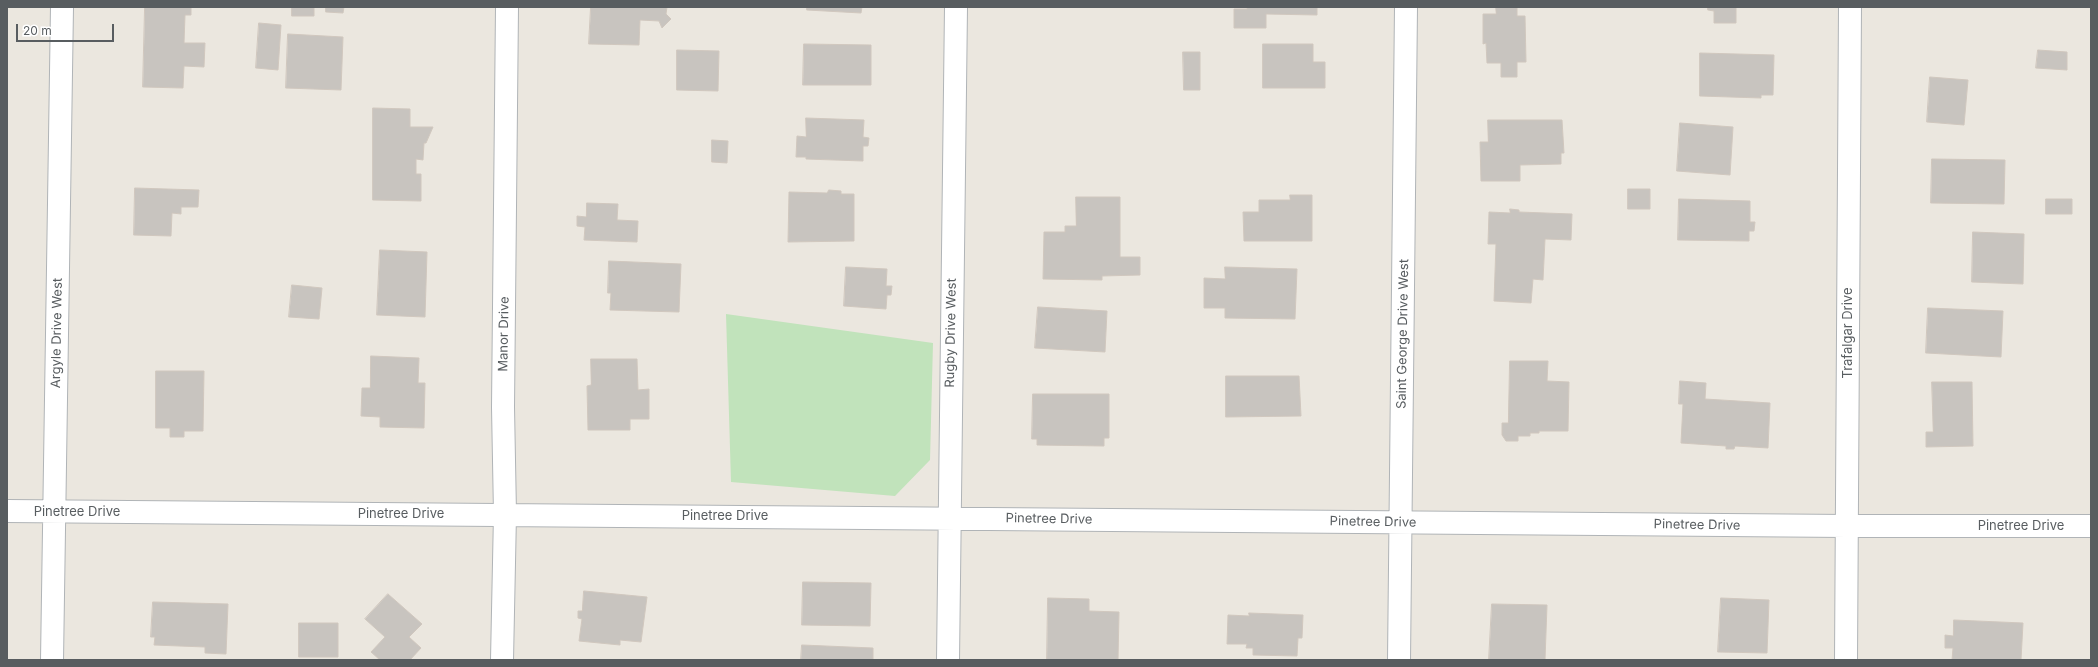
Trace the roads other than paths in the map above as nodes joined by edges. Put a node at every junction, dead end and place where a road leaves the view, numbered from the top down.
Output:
1 (62, 7) edge
2 (507, 7) edge
3 (956, 7) edge
4 (1406, 7) edge
5 (1850, 7) edge
6 (7, 511) edge
7 (54, 512) junction
8 (505, 514) junction
9 (949, 518) junction
10 (1401, 522) junction
11 (1846, 526) junction
12 (2091, 526) edge
13 (52, 660) edge
14 (502, 660) edge
15 (948, 660) edge
16 (1400, 660) edge
17 (1846, 660) edge

1 - 7 street, Argyle Drive West
2 - 8 street, Manor Drive
3 - 9 street, Rugby Drive West
4 - 10 street, Saint George Drive West
5 - 11 street, Trafalgar Drive
6 - 7 street, Pinetree Drive
7 - 8 street, Pinetree Drive
7 - 13 street, Argyle Drive West
8 - 9 street, Pinetree Drive
8 - 14 street, Manor Drive
9 - 10 street, Pinetree Drive
9 - 15 street, Rugby Drive West
10 - 11 street, Pinetree Drive
10 - 16 street, Saint George Drive West
11 - 12 street, Pinetree Drive
11 - 17 street, Trafalgar Drive

